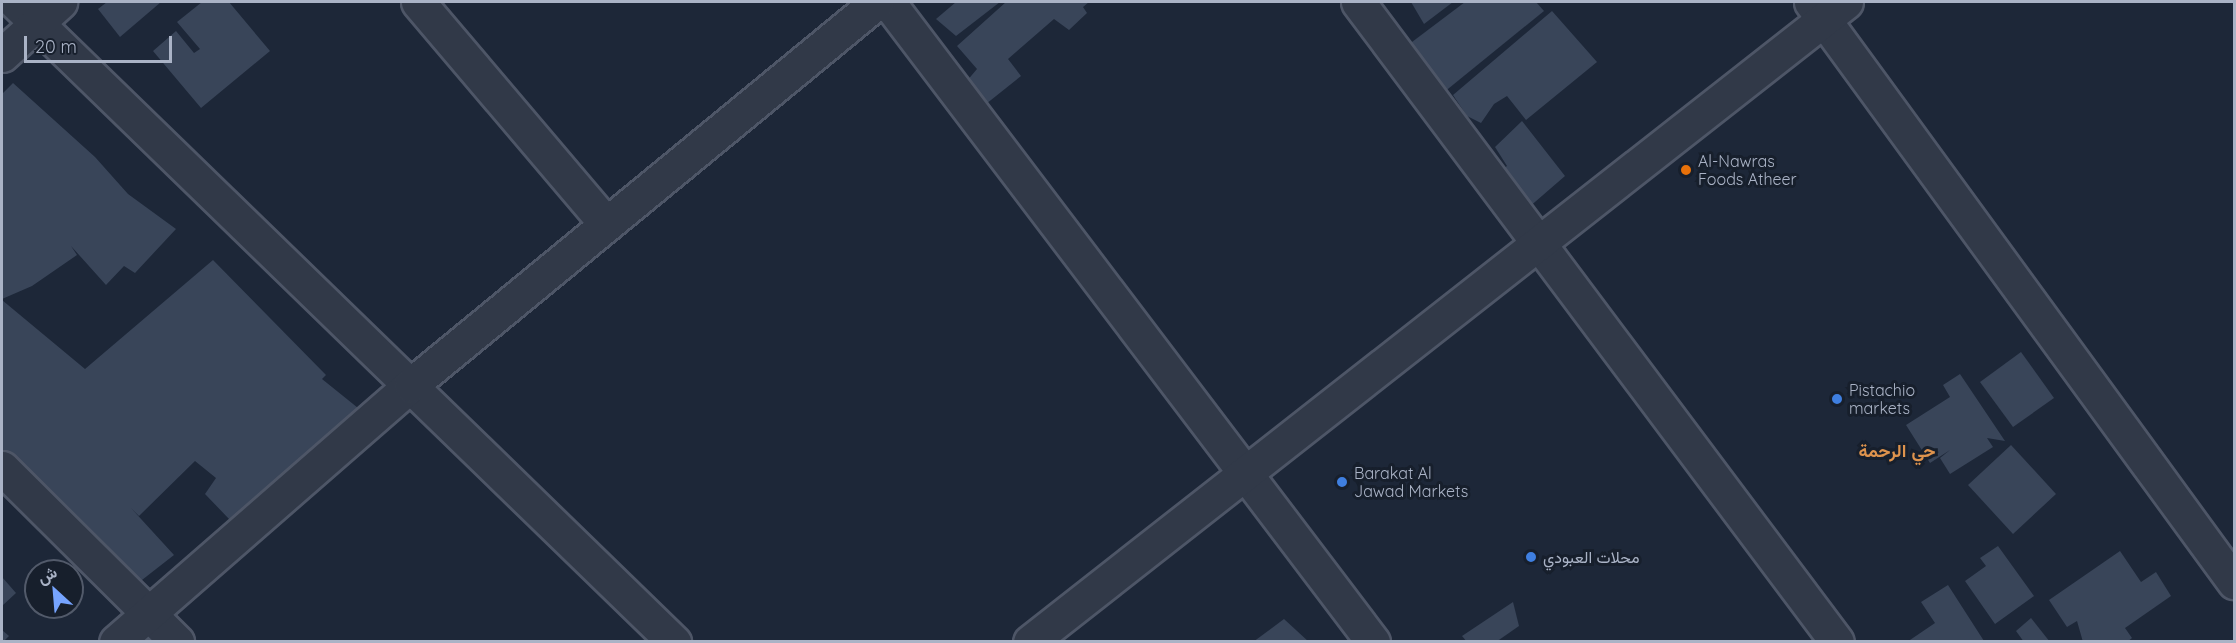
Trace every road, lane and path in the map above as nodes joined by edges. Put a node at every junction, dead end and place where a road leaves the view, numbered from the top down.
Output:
1 (418, 2) edge
2 (877, 2) edge
3 (888, 2) edge
4 (1358, 2) edge
5 (1827, 7) edge
6 (37, 9) edge
7 (2, 55) edge
8 (606, 224) junction
9 (1538, 242) junction
10 (411, 385) junction
11 (2, 468) edge
12 (1245, 472) junction
13 (2235, 582) edge
14 (148, 613) junction
15 (116, 642) edge
16 (177, 642) edge
17 (675, 642) edge
18 (1030, 642) edge
19 (1374, 642) edge
20 (1837, 642) edge

1 - 8 street
2 - 8 street
3 - 12 street
4 - 9 street
5 - 9 street
5 - 13 street
6 - 7 street
6 - 10 street
8 - 10 street
9 - 12 street
9 - 20 street
10 - 14 street
10 - 17 street
11 - 14 street
12 - 18 street
12 - 19 street
14 - 15 street
14 - 16 street

